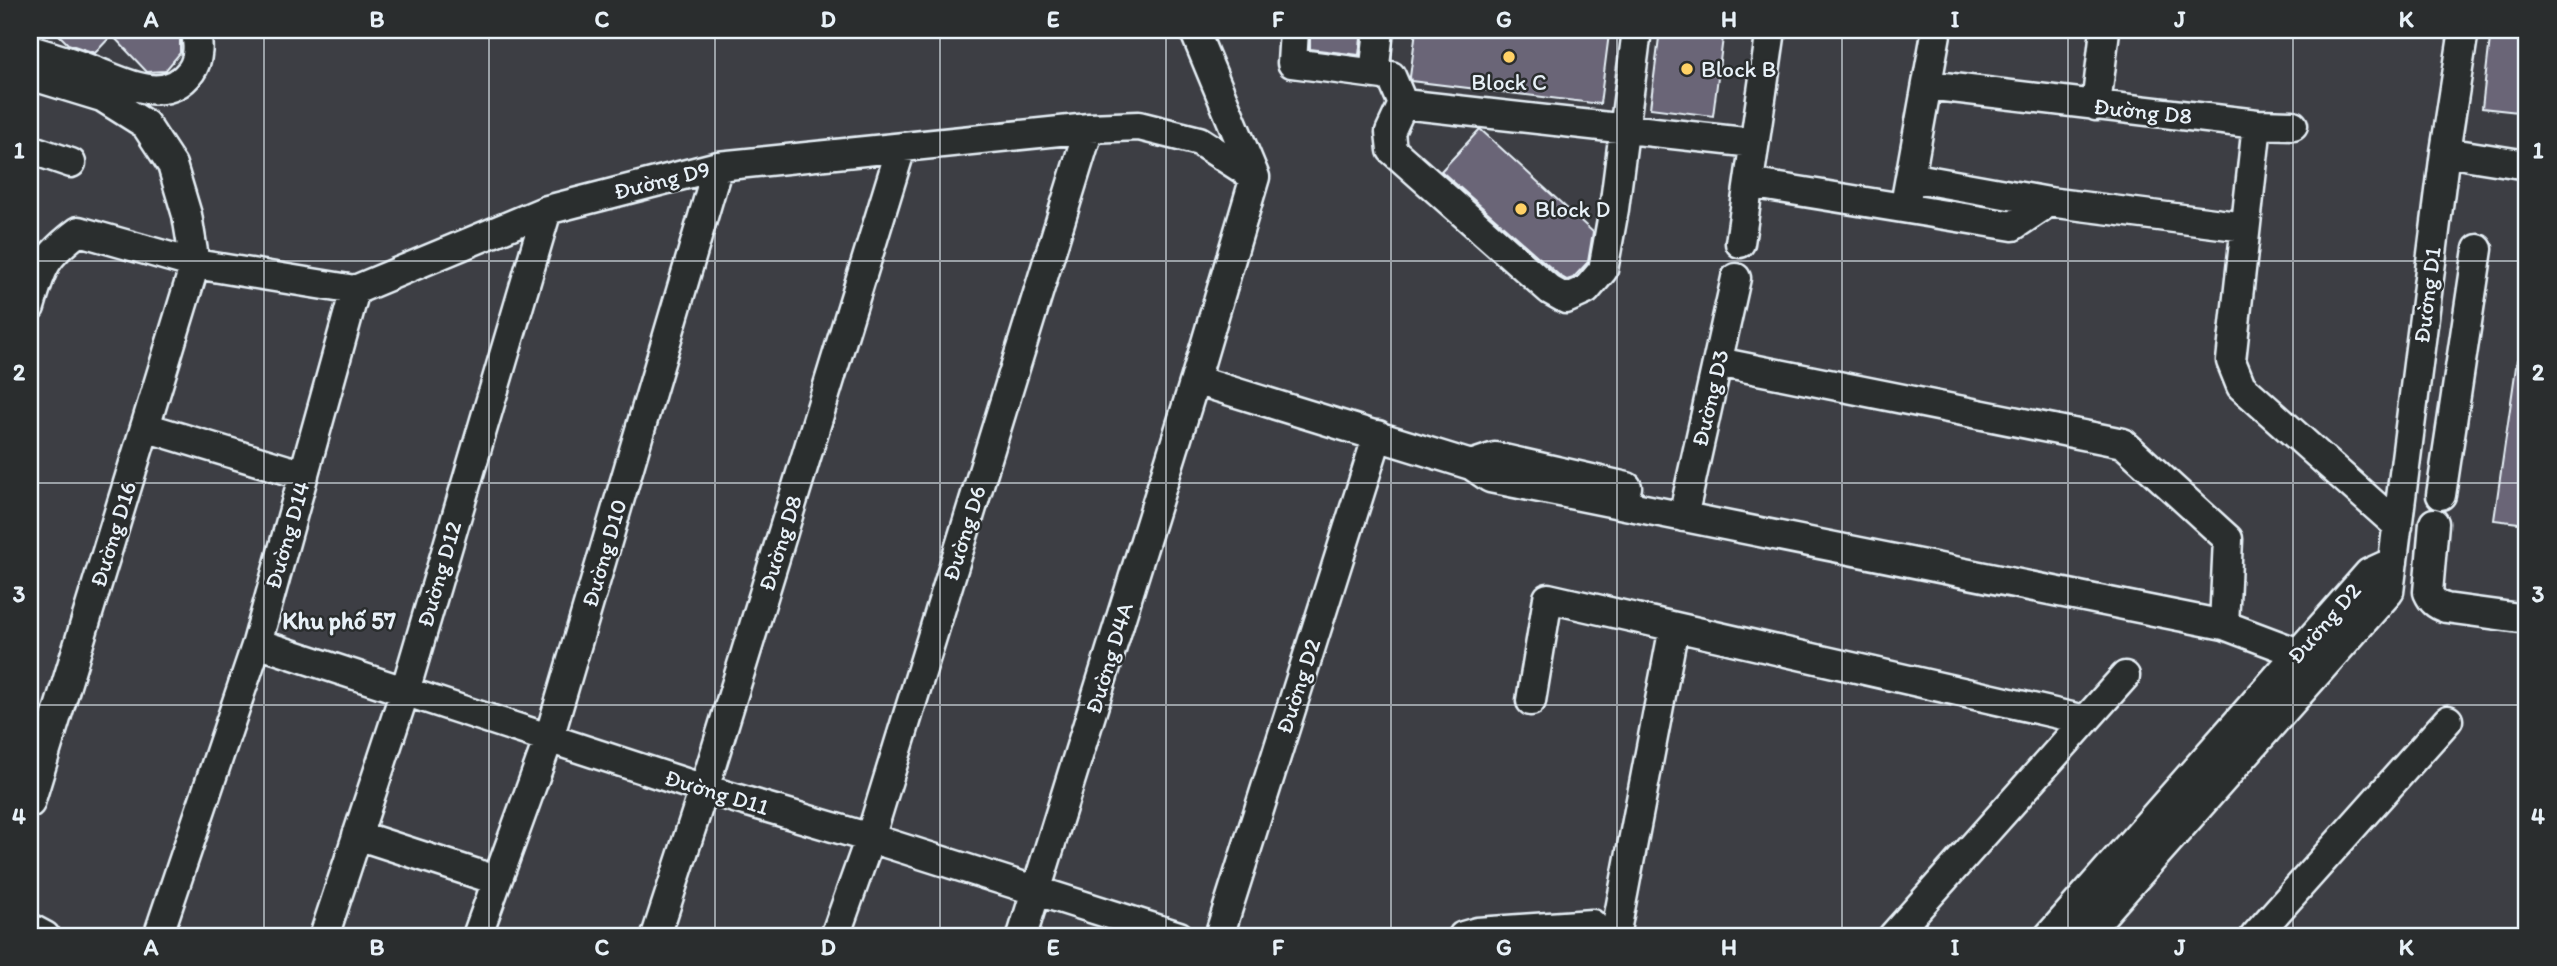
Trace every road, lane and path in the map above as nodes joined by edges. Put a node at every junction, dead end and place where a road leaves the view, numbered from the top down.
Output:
1 (195, 30) edge
2 (1194, 30) edge
3 (1294, 30) edge
4 (1378, 30) edge
5 (1637, 30) edge
6 (1771, 30) edge
7 (2105, 30) edge
8 (2464, 30) edge
9 (1936, 34) dead end
10 (30, 50) edge
11 (1374, 74) junction
12 (30, 75) edge
13 (1927, 85) junction
14 (1403, 104) junction
15 (2096, 106) junction
16 (2257, 124) junction
17 (2293, 125) dead end
18 (1089, 128) junction
19 (1625, 130) junction
20 (1753, 144) junction
21 (901, 148) junction
22 (30, 149) edge
23 (2445, 152) junction
24 (71, 163) dead end
25 (2527, 165) edge
26 (718, 166) junction
27 (1255, 177) junction
28 (1910, 177) junction
29 (1749, 183) junction
30 (2049, 202) junction
31 (1905, 208) junction
32 (547, 210) junction
33 (2245, 227) junction
34 (1740, 243) dead end
35 (2478, 249) dead end
36 (195, 264) junction
37 (1736, 278) dead end
38 (355, 290) junction
39 (30, 307) edge
40 (1718, 362) junction
41 (1195, 380) junction
42 (145, 427) junction
43 (1378, 435) junction
44 (304, 475) junction
45 (2441, 495) junction
46 (1685, 509) junction
47 (2403, 512) junction
48 (2434, 523) junction
49 (2393, 562) junction
50 (2224, 616) junction
51 (2527, 620) edge
52 (1674, 627) junction
53 (257, 643) junction
54 (2304, 646) junction
55 (2332, 656) junction
56 (2125, 676) dead end
57 (405, 691) junction
58 (1531, 701) dead end
59 (2085, 720) junction
60 (2448, 720) dead end
61 (549, 738) junction
62 (704, 789) junction
63 (30, 803) edge
64 (357, 835) junction
65 (870, 838) junction
66 (496, 880) junction
67 (1037, 892) junction
68 (30, 928) edge
69 (1603, 930) edge
70 (1908, 931) edge
71 (45, 936) edge
72 (158, 936) edge
73 (324, 936) edge
74 (477, 936) edge
75 (656, 936) edge
76 (835, 936) edge
77 (1022, 936) edge
78 (1179, 936) edge
79 (1219, 936) edge
80 (1462, 936) edge
81 (2049, 936) edge
82 (2084, 936) edge
83 (2255, 936) edge

1 - 10 street
2 - 27 street
3 - 11 street
4 - 11 street
5 - 19 street
6 - 20 street
7 - 15 street
8 - 23 street, Đường D1
9 - 13 street
11 - 14 street
12 - 36 street
13 - 15 street, Đường D8
13 - 28 street
14 - 19 street
14 - 19 street
15 - 16 street, Đường D8
16 - 17 street, Đường D8
16 - 33 street
18 - 21 street, Đường D9
18 - 27 street, Đường D9
18 - 65 street, Đường D6
19 - 20 street
20 - 29 street
21 - 26 street, Đường D9
21 - 62 street, Đường D8
22 - 24 street
23 - 25 street
23 - 47 street, Đường D1
26 - 32 street, Đường D9
26 - 61 street, Đường D10
27 - 41 street, Đường D4A
28 - 30 street
28 - 31 street
29 - 31 street
29 - 34 street
30 - 31 street
30 - 33 street
32 - 38 street, Đường D9
32 - 57 street, Đường D12
33 - 47 street
35 - 45 street
36 - 38 street
36 - 39 street
36 - 42 street, Đường D16
37 - 40 street, Đường D3
38 - 44 street, Đường D14
40 - 46 street, Đường D3
40 - 50 street
41 - 43 street
41 - 67 street, Đường D4A
42 - 44 street
42 - 63 street, Đường D16
43 - 46 street
43 - 79 street, Đường D2
44 - 53 street, Đường D14
45 - 47 street
45 - 48 street
46 - 50 street
47 - 48 street
47 - 49 street, Đường D1
48 - 51 street
49 - 54 street, Đường D2
49 - 55 street, Đường D2
50 - 54 street
52 - 58 street
52 - 59 street
52 - 69 street
53 - 57 street, Đường D11
53 - 72 street, Đường D14
54 - 55 street
54 - 81 street, Đường D2
55 - 82 street, Đường D2
56 - 59 street
57 - 61 street, Đường D11
57 - 64 street, Đường D12
59 - 70 street
60 - 83 street
61 - 62 street, Đường D11
61 - 66 street, Đường D10
62 - 65 street, Đường D11
62 - 75 street, Đường D8
64 - 66 street
64 - 73 street, Đường D12
65 - 67 street, Đường D11
65 - 76 street, Đường D6
66 - 74 street, Đường D10
67 - 77 street, Đường D4A
67 - 78 street, Đường D11
68 - 71 street
69 - 80 street

